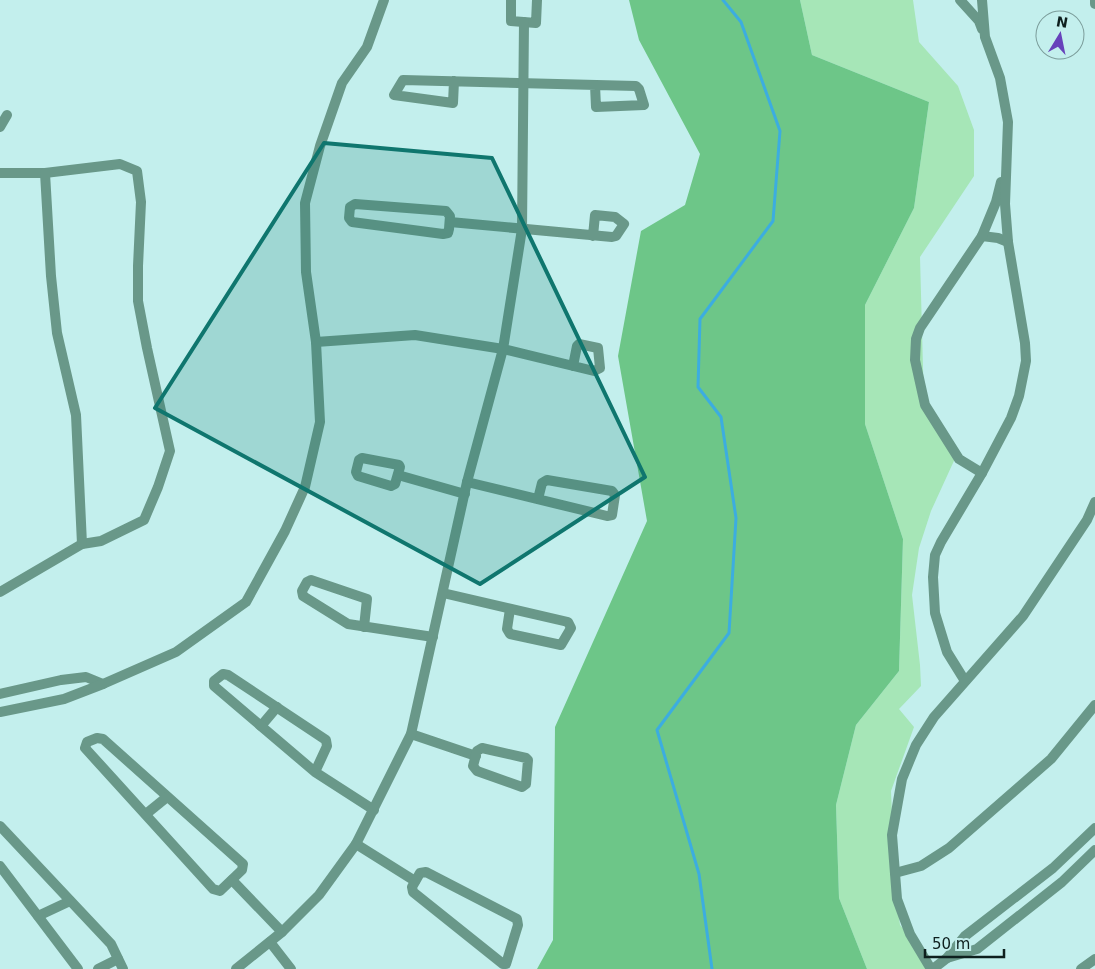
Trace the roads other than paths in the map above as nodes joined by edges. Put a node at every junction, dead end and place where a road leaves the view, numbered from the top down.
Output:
1 (384, 0) edge
2 (512, 0) edge
3 (537, 0) edge
4 (960, 0) edge
5 (982, 0) edge
6 (1095, 0) edge
7 (1095, 4) edge
8 (524, 22) junction
9 (985, 37) junction
10 (454, 81) junction
11 (523, 83) junction
12 (595, 85) junction
13 (7, 115) dead end
14 (0, 127) edge
15 (1006, 166) junction
16 (0, 173) edge
17 (45, 173) junction
18 (450, 222) junction
19 (522, 229) junction
20 (593, 236) dead end
21 (982, 236) junction
22 (1008, 242) junction
23 (316, 342) junction
24 (503, 349) junction
25 (573, 366) dead end
26 (982, 473) junction
27 (398, 475) dead end
28 (467, 482) junction
29 (465, 494) junction
30 (538, 499) junction
31 (1095, 502) edge
32 (82, 544) junction
33 (0, 592) edge
34 (443, 593) junction
35 (510, 609) junction
36 (364, 627) junction
37 (433, 637) junction
38 (965, 681) junction
39 (103, 684) junction
40 (0, 694) edge
41 (1095, 706) edge
42 (277, 708) junction
43 (0, 712) edge
44 (261, 726) junction
45 (411, 734) junction
46 (476, 756) junction
47 (315, 772) junction
48 (167, 796) junction
49 (374, 810) junction
50 (146, 814) junction
51 (0, 826) edge
52 (1095, 828) edge
53 (356, 844) junction
54 (1095, 850) edge
55 (0, 866) edge
56 (895, 873) junction
57 (232, 880) junction
58 (415, 881) junction
59 (70, 901) junction
60 (38, 916) junction
61 (282, 932) junction
62 (270, 942) junction
63 (946, 958) junction
64 (1095, 959) edge
65 (120, 964) edge
66 (78, 969) edge
67 (98, 969) edge
68 (236, 969) edge
69 (291, 969) edge
70 (932, 969) edge
71 (1081, 969) edge

1 - 23 street
2 - 8 street
3 - 8 street
4 - 9 street
5 - 9 street
6 - 7 street
8 - 11 street
9 - 15 street
10 - 10 street
10 - 11 street
11 - 12 street
11 - 19 street
12 - 12 street
13 - 14 street
15 - 21 street
15 - 22 street
16 - 17 street
17 - 32 street
17 - 32 street
18 - 18 street
18 - 19 street
19 - 20 street
19 - 24 street
21 - 22 street
21 - 26 street
22 - 26 street
23 - 24 street
23 - 39 street
24 - 25 street
24 - 28 street
26 - 38 street
27 - 29 street
28 - 29 street
28 - 30 street
29 - 34 street
30 - 30 street
31 - 38 street
32 - 33 street
34 - 35 street
34 - 37 street
35 - 35 street
36 - 36 street
36 - 37 street
37 - 45 street
38 - 56 street
39 - 40 street
39 - 43 street
41 - 56 street
42 - 44 street
42 - 44 street
42 - 47 street
44 - 47 street
45 - 46 street
45 - 49 street
46 - 46 street
47 - 49 street
48 - 50 street
48 - 50 street
48 - 57 street
49 - 53 street
50 - 57 street
51 - 59 street
52 - 63 street
53 - 58 street
53 - 61 street
54 - 63 street
55 - 60 street
56 - 70 street
57 - 61 street
58 - 58 street
59 - 60 street
59 - 65 street
60 - 66 street
61 - 62 street
62 - 68 street
62 - 69 street
63 - 70 street
64 - 71 street
65 - 67 street

